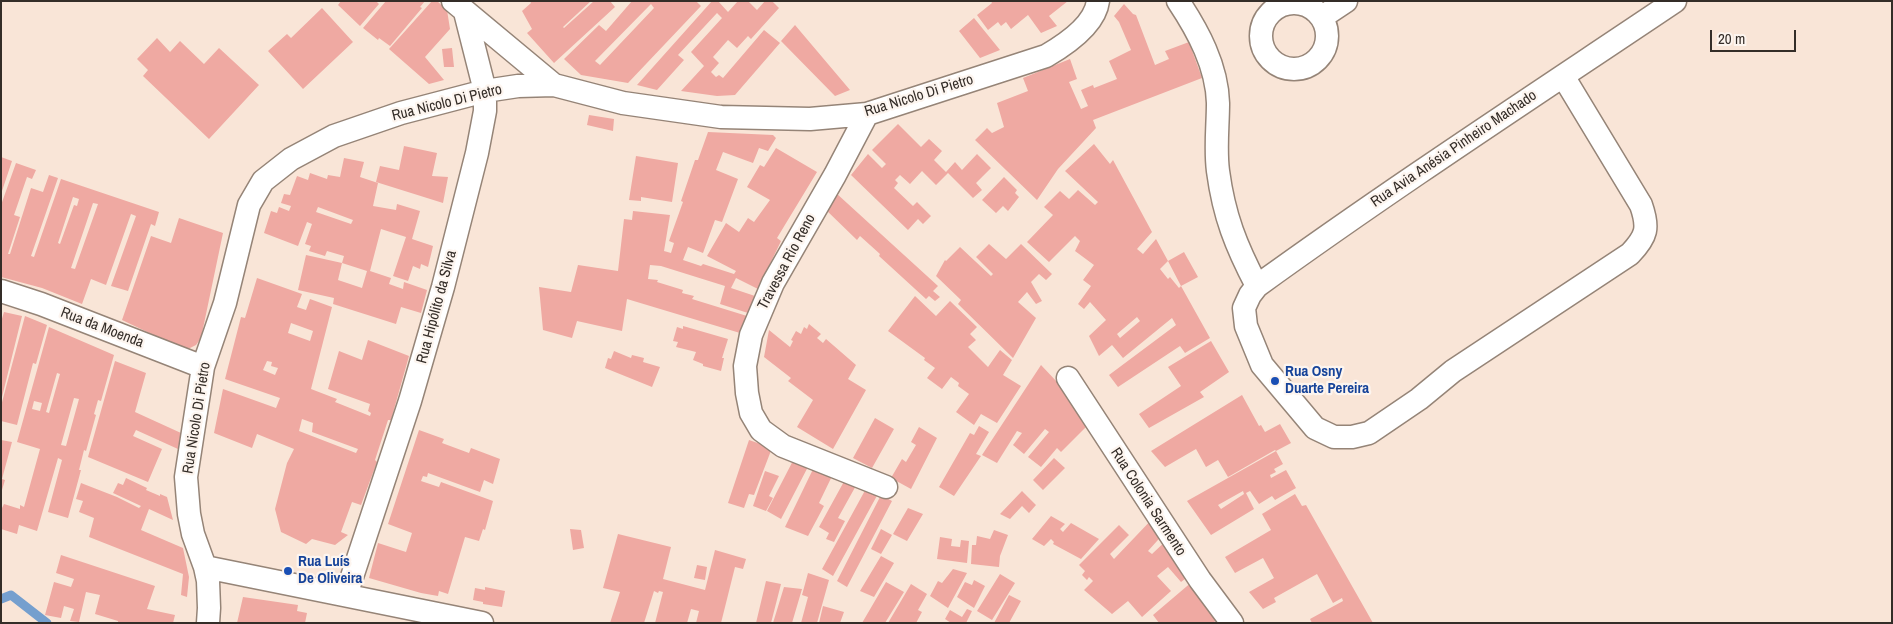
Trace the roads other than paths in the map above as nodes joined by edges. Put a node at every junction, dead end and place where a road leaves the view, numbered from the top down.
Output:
1 (1098, 1) edge
2 (1178, 1) edge
3 (1346, 1) edge
4 (1675, 1) edge
5 (459, 7) edge
6 (1322, 18) dead end
7 (1563, 76) junction
8 (554, 85) junction
9 (485, 91) junction
10 (867, 114) junction
11 (1257, 286) junction
12 (1, 291) edge
13 (203, 367) junction
14 (1068, 378) dead end
15 (886, 487) dead end
16 (205, 567) junction
17 (346, 595) junction
18 (208, 623) edge
19 (482, 623) edge
20 (1232, 623) edge

1 - 10 street, Rua Nicolo Di Pietro
2 - 11 street
3 - 6 street
4 - 7 street, Rua Avia Anésia Pinheiro Machado
5 - 8 street
5 - 9 street, Rua Hipólito da Silva
7 - 11 street, Rua Avia Anésia Pinheiro Machado
7 - 11 street, Rua Avia Anésia Pinheiro Machado
8 - 9 street, Rua Nicolo Di Pietro
8 - 10 street, Rua Nicolo Di Pietro
9 - 13 street, Rua Nicolo Di Pietro
9 - 17 street, Rua Hipólito da Silva
10 - 15 street, Travessa Rio Reno
12 - 13 street, Rua da Moenda
13 - 16 street, Rua Nicolo Di Pietro
14 - 20 street, Rua Colonia Sarmento
16 - 17 street
16 - 18 street, Rua Nicolo Di Pietro
17 - 19 street

